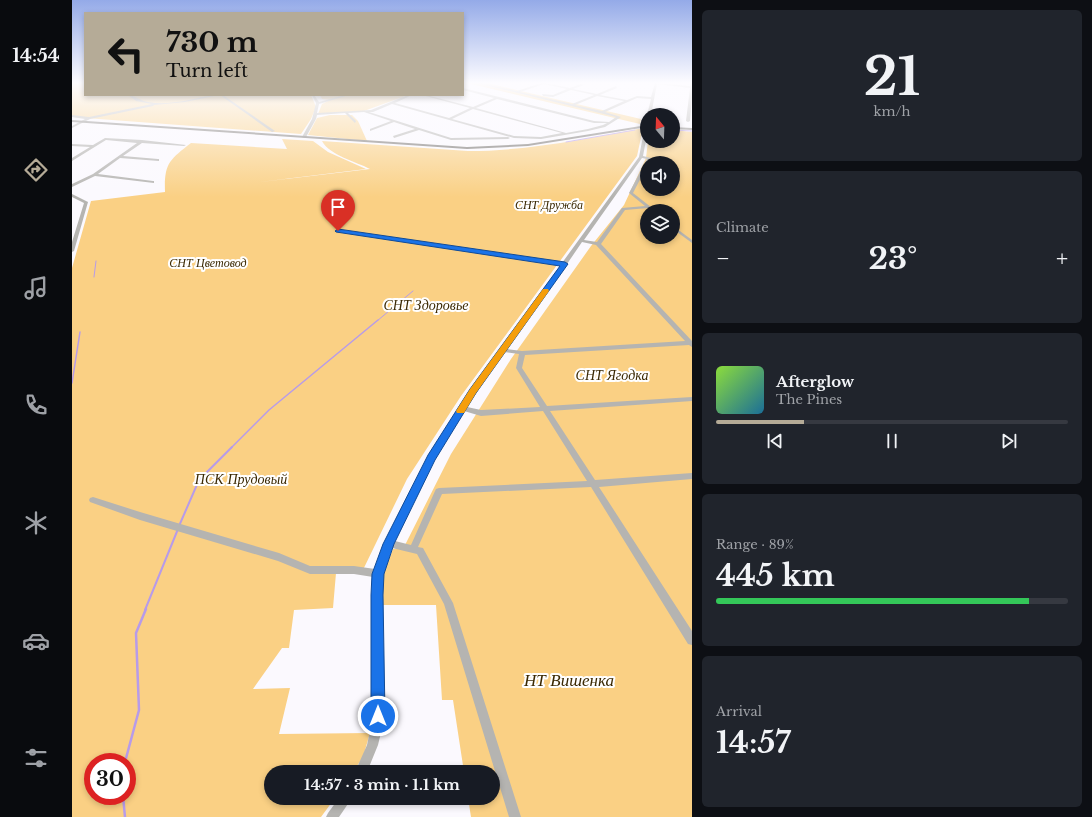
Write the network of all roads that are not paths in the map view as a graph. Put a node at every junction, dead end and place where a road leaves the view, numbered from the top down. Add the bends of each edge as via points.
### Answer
1 (82, 121) edge
2 (84, 121) edge
3 (258, 121) edge
4 (312, 121) edge
5 (394, 121) joint
6 (457, 121) edge
7 (521, 121) edge
8 (590, 121) edge
9 (594, 122) junction
10 (612, 122) joint
11 (602, 126) junction
12 (72, 127) edge
13 (640, 128) edge
14 (680, 128) edge
15 (418, 129) junction
16 (692, 129) edge
17 (371, 130) dead end
18 (273, 131) dead end
19 (565, 133) junction
20 (304, 137) junction
21 (394, 137) dead end
22 (514, 137) junction
23 (142, 141) junction
24 (72, 145) edge
25 (184, 145) dead end
26 (93, 146) junction
27 (120, 157) junction
28 (640, 158) edge
29 (72, 160) edge
30 (158, 160) dead end
31 (95, 175) junction
32 (640, 176) edge
33 (153, 182) dead end
34 (72, 186) edge
35 (72, 195) edge
36 (645, 204) edge
37 (640, 208) edge
38 (338, 231) dead end
39 (680, 233) edge
40 (582, 241) junction
41 (692, 242) edge
42 (598, 244) junction
43 (72, 251) edge
44 (565, 264) junction
45 (691, 344) edge
46 (502, 350) junction
47 (522, 353) junction
48 (692, 399) edge
49 (463, 408) junction
50 (544, 409) junction
51 (692, 476) edge
52 (591, 484) junction
53 (92, 500) dead end
54 (389, 544) junction
55 (413, 549) junction
56 (378, 574) junction
57 (692, 640) edge
58 (365, 765) edge
59 (341, 805) edge
60 (332, 817) edge
61 (515, 817) edge

1 - 12 street
2 - 20 main road
3 - 18 street
4 - 20 street
5 - 15 street
5 - 17 street
6 - 22 street
7 - 19 street
8 - 9 street
9 - 10 street
9 - 11 street
10 - 11 street
11 - 19 street
13 - 20 main road via 528,146 493,148 441,147
14 - 16 main road
15 - 21 street
15 - 22 street via 454,140
19 - 22 street via 541,138
23 - 25 street
23 - 26 street via 104,139
23 - 27 street
24 - 26 street
26 - 29 street
27 - 30 street
27 - 31 street
28 - 40 street
31 - 33 street
31 - 34 street
32 - 36 street via 631,193
35 - 43 street via 86,202
37 - 42 street via 624,209
38 - 44 street
39 - 41 street
40 - 42 street
40 - 44 street
42 - 45 street
44 - 46 street
45 - 47 street
46 - 47 street
46 - 49 street
47 - 50 street via 519,368
48 - 50 street
49 - 50 street via 481,413
49 - 54 street via 431,458
50 - 52 street
51 - 52 street
52 - 55 street via 439,491
52 - 57 street
53 - 56 street via 279,557 310,570 354,570
54 - 55 street
54 - 56 street
55 - 61 street via 420,551 448,603
56 - 58 street via 378,716 371,754
59 - 60 street

